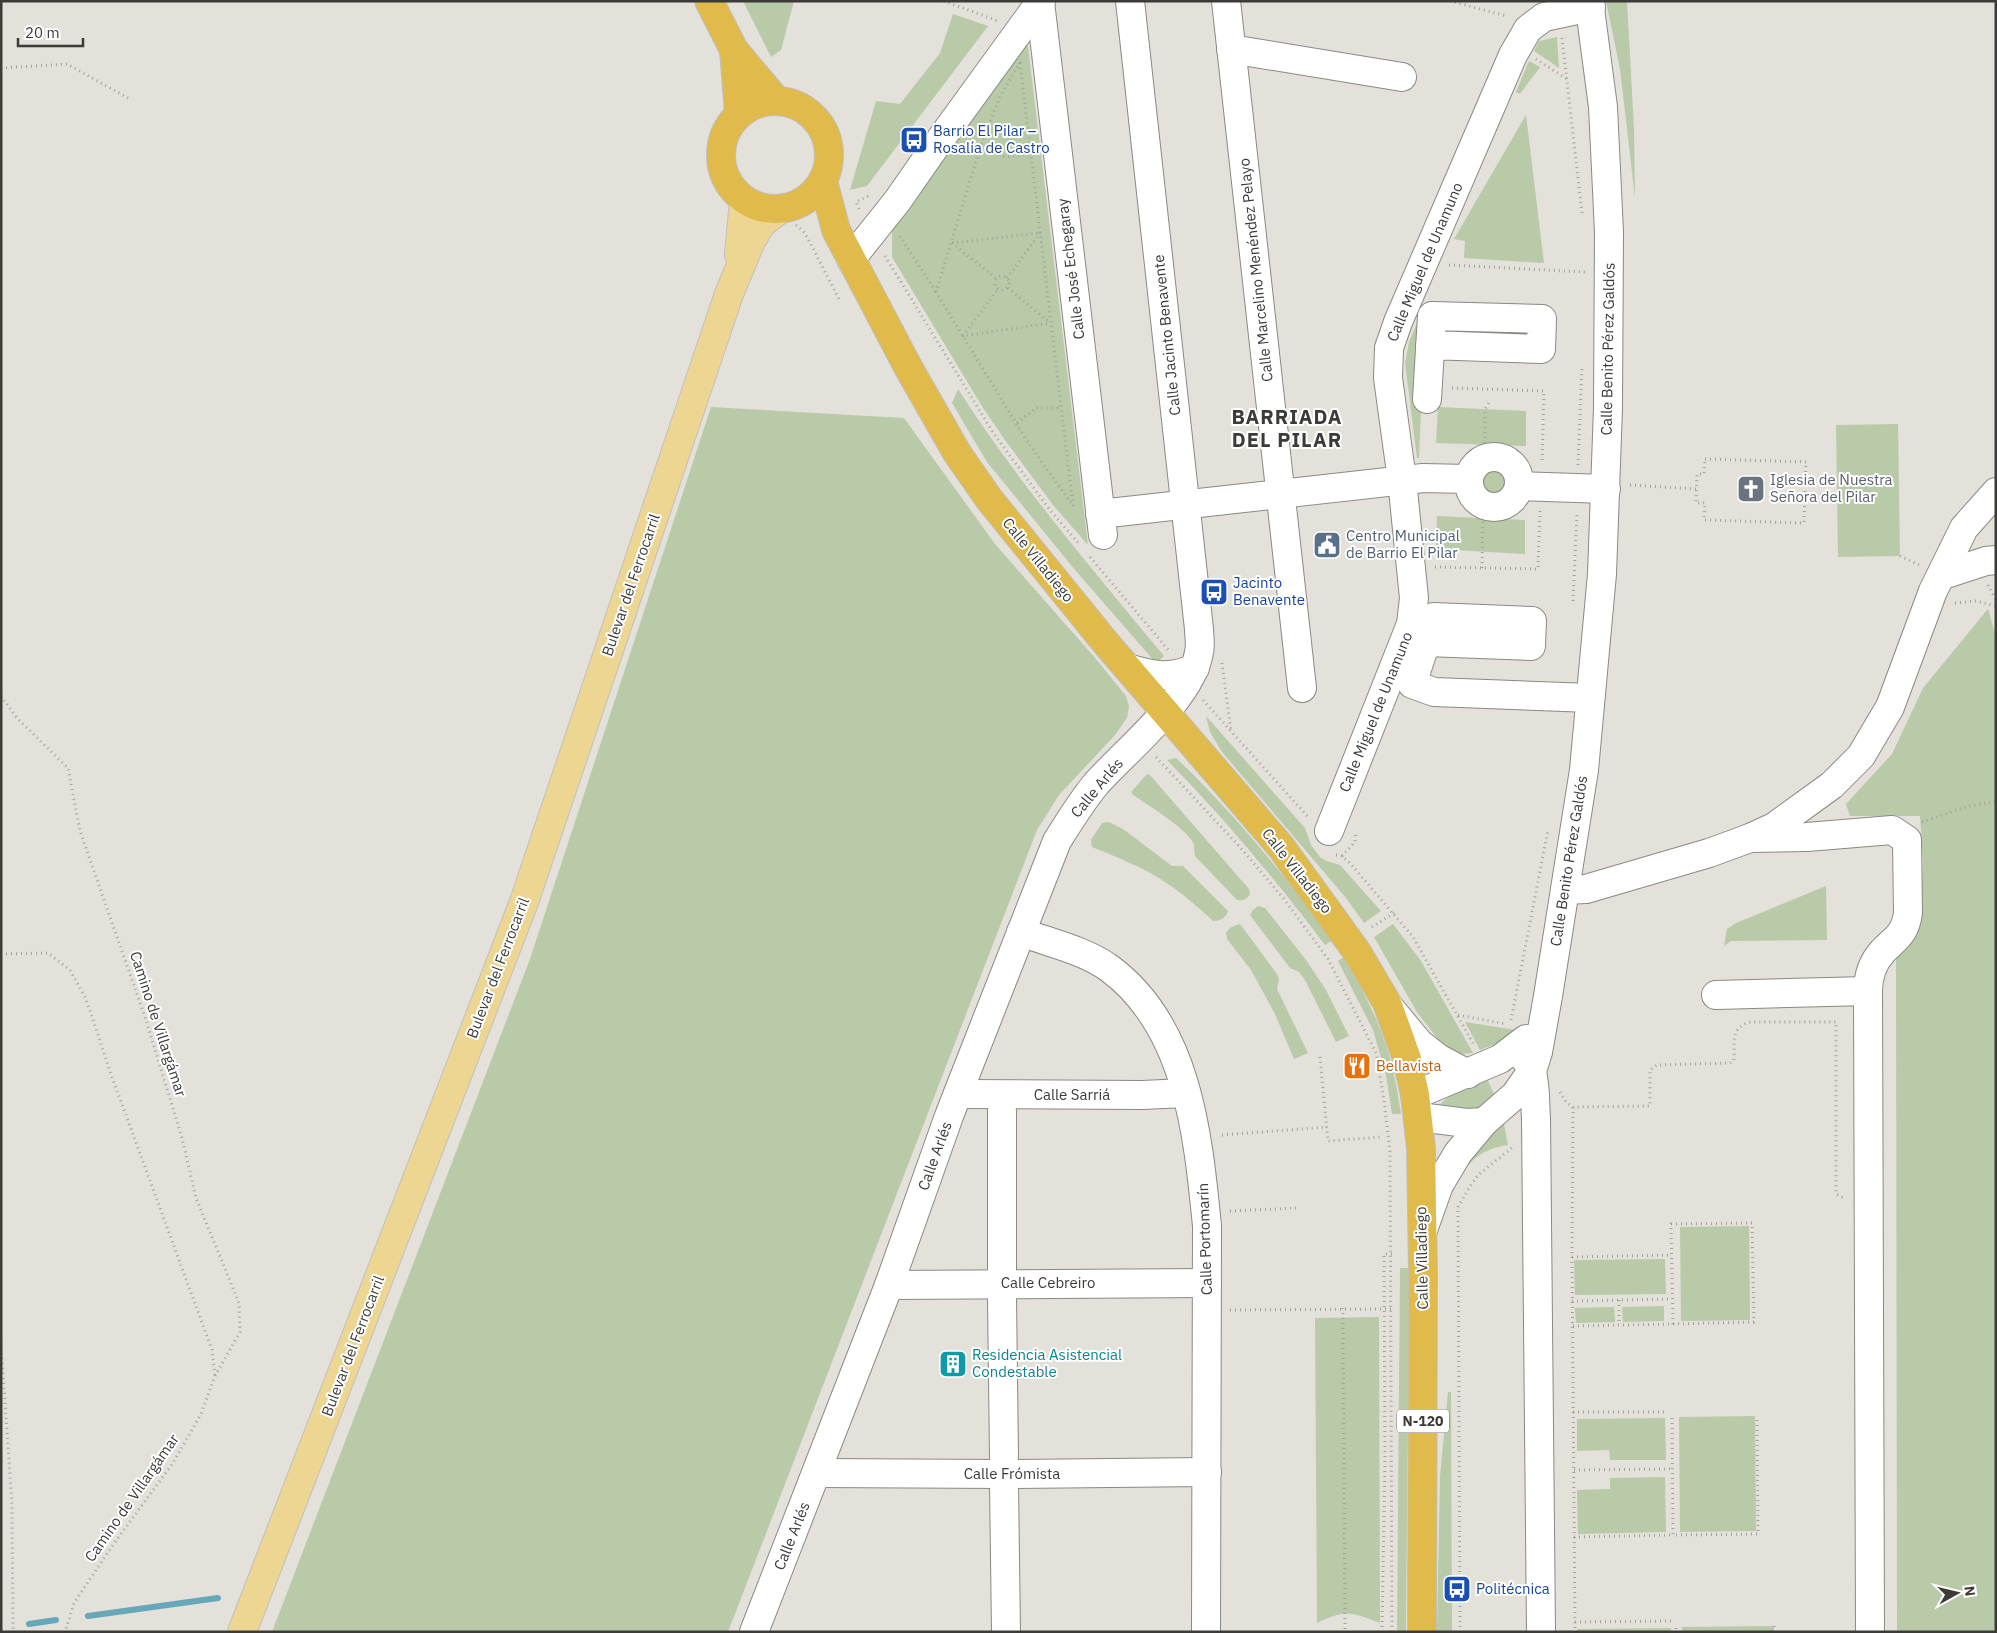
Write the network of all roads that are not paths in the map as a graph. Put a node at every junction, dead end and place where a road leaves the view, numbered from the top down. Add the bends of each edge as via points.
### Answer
1 (709, 1) edge
2 (1130, 1) edge
3 (1226, 1) edge
4 (1041, 2) edge
5 (1590, 4) edge
6 (1232, 49) junction
7 (734, 50) junction
8 (1402, 77) dead end
9 (776, 100) junction
10 (739, 114) junction
11 (823, 181) junction
12 (744, 201) junction
13 (788, 208) junction
14 (836, 230) junction
15 (851, 259) junction
16 (729, 294) junction
17 (1430, 345) dead end
18 (1439, 393) road end
19 (1468, 479) junction
20 (1402, 480) junction
21 (1520, 486) junction
22 (1616, 487) junction
23 (1996, 492) edge
24 (1280, 494) junction
25 (1186, 504) junction
26 (1996, 560) edge
27 (1943, 574) junction
28 (1422, 633) junction
29 (1128, 668) junction
30 (1187, 675) junction
31 (1302, 688) dead end
32 (1590, 698) junction
33 (1166, 711) junction
34 (1323, 837) road end
35 (1750, 838) junction
36 (1565, 890) junction
37 (1022, 932) junction
38 (1868, 991) junction
39 (1716, 995) dead end
40 (1387, 1003) junction
41 (1542, 1024) junction
42 (1512, 1051) junction
43 (1532, 1071) junction
44 (1468, 1074) junction
45 (1186, 1093) junction
46 (958, 1094) junction
47 (1417, 1106) junction
48 (1002, 1111) dead end
49 (1484, 1122) junction
50 (1422, 1231) junction
51 (1002, 1270) dead end
52 (1207, 1283) junction
53 (888, 1285) junction
54 (1002, 1298) dead end
55 (1004, 1457) dead end
56 (1207, 1472) junction
57 (817, 1473) junction
58 (1004, 1484) dead end
59 (242, 1632) edge
60 (754, 1632) edge
61 (1006, 1632) edge
62 (1206, 1632) edge
63 (1422, 1632) edge
64 (1541, 1632) edge
65 (1870, 1632) edge

1 - 7 highway
2 - 25 street, Calle Jacinto Benavente
3 - 6 street, Calle Marcelino Menéndez Pelayo
4 - 15 street via 898,200
4 - 25 street, Calle José Echegaray via 1093,537
5 - 20 street, Calle Miguel de Unamuno via 1544,17 1528,29 1513,55 1398,322 1389,348 1388,378
5 - 22 street, Calle Benito Pérez Galdós via 1603,107
6 - 8 street
6 - 24 street, Calle Marcelino Menéndez Pelayo
7 - 9 highway
7 - 10 highway
9 - 10 highway via 759,102
9 - 11 highway via 794,104 810,113 822,127 828,144 829,163
10 - 12 highway via 722,139 720,156 723,173
11 - 13 highway via 812,196
11 - 14 highway, Calle Villadiego
12 - 13 highway via 760,208
12 - 16 main road, Bulevar del Ferrocarril via 741,245
13 - 14 highway, Calle Villadiego
13 - 16 main road, Bulevar del Ferrocarril via 762,223
14 - 15 highway, Calle Villadiego
15 - 29 highway, Calle Villadiego via 908,367 968,468 989,499
16 - 59 main road, Bulevar del Ferrocarril via 524,902
17 - 18 street
19 - 20 street
19 - 21 street via 1473,496 1493,507 1508,503
19 - 21 street via 1474,466 1495,456 1516,468
20 - 24 street
20 - 28 street, Calle Miguel de Unamuno via 1414,598
21 - 22 street
22 - 32 street, Calle Benito Pérez Galdós via 1602,574
23 - 27 street via 1964,528
24 - 25 street
24 - 31 street, Calle Marcelino Menéndez Pelayo
25 - 30 street, Calle Jacinto Benavente via 1200,651
26 - 27 street via 1986,560
27 - 35 street via 1933,592 1890,707 1861,756 1800,810
28 - 32 street via 1412,684 1434,692
28 - 34 street, Calle Miguel de Unamuno
29 - 30 street via 1156,675
29 - 33 highway, Calle Villadiego
30 - 33 street, Calle Jacinto Benavente
32 - 36 street, Calle Benito Pérez Galdós via 1584,770
33 - 37 street, Calle Arlés via 1078,808 1062,833
33 - 40 highway, Calle Villadiego via 1286,855 1354,947
35 - 36 street via 1586,889
35 - 38 street via 1892,830 1907,840 1907,923 1901,935 1874,963 1868,978
36 - 41 street, Calle Benito Pérez Galdós
37 - 45 street, Calle Portomarín via 1090,958 1109,968 1132,989 1161,1026
37 - 46 street, Calle Arlés
38 - 39 street
38 - 65 street
40 - 44 street via 1419,1043 1438,1058
40 - 47 highway, Calle Villadiego via 1407,1059
41 - 42 street
41 - 43 street, Calle Benito Pérez Galdós
42 - 43 street via 1525,1057
42 - 44 street
43 - 49 street, Calle Benito Pérez Galdós via 1515,1095
43 - 64 street via 1538,1186
44 - 47 street
45 - 46 street, Calle Sarriá
45 - 52 street, Calle Portomarín via 1201,1163 1207,1226
46 - 53 street, Calle Arlés
47 - 49 street via 1468,1124
47 - 50 highway, Calle Villadiego
48 - 51 street
49 - 50 street, Calle Benito Pérez Galdós via 1458,1153 1440,1185
50 - 63 highway, Calle Villadiego / N-120
52 - 53 street, Calle Cebreiro
52 - 56 street, Calle Portomarín
53 - 57 street, Calle Arlés
54 - 55 street
56 - 57 street, Calle Frómista
56 - 62 street, Calle Portomarín
57 - 60 street, Calle Arlés
58 - 61 street

